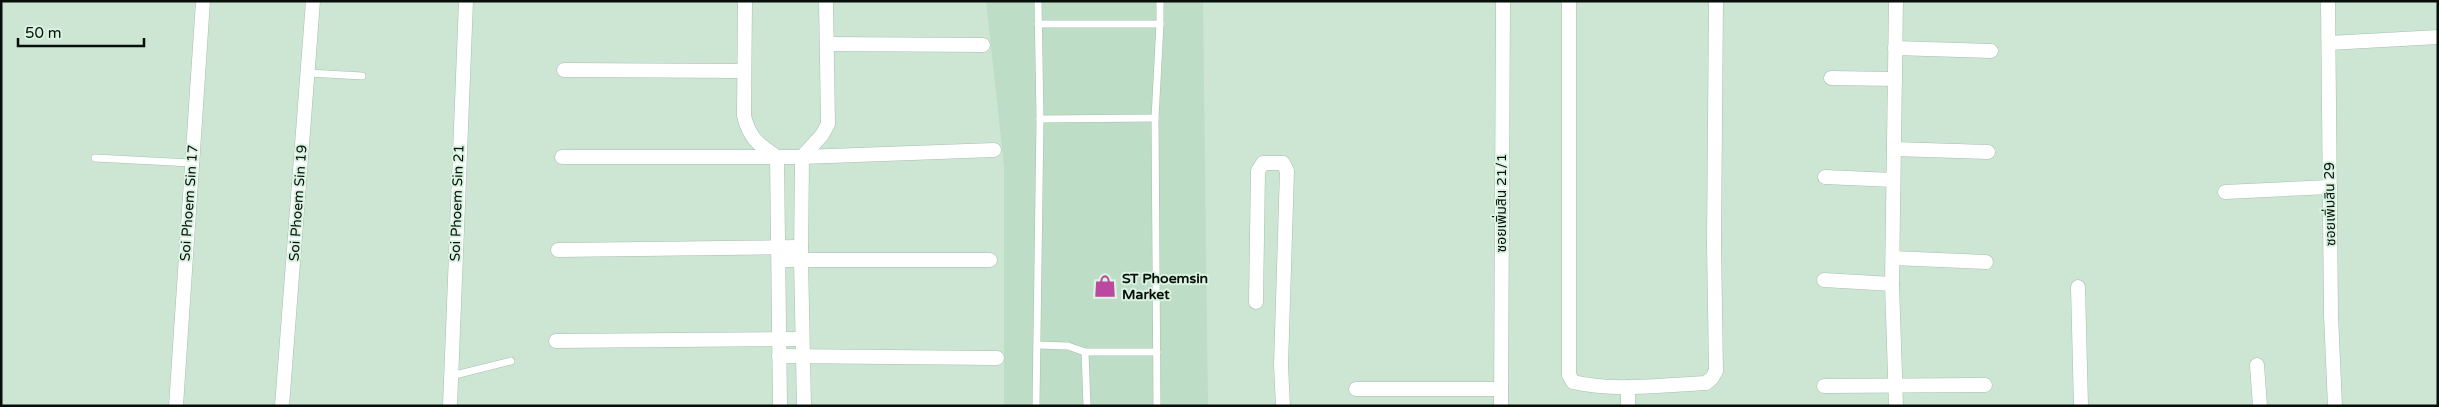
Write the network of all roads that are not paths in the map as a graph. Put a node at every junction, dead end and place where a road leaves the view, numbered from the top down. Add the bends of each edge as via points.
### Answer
1 (202, 1) edge
2 (313, 1) edge
3 (466, 1) edge
4 (745, 1) edge
5 (826, 1) edge
6 (1038, 1) edge
7 (1160, 1) edge
8 (1503, 1) edge
9 (1569, 1) edge
10 (1716, 1) edge
11 (1896, 1) edge
12 (2328, 1) edge
13 (1038, 24) junction
14 (1160, 24) junction
15 (2438, 37) edge
16 (2329, 43) junction
17 (827, 44) junction
18 (984, 45) dead end
19 (1895, 48) junction
20 (1991, 51) dead end
21 (564, 70) dead end
22 (744, 71) junction
23 (308, 73) junction
24 (362, 76) dead end
25 (1831, 78) dead end
26 (1895, 79) junction
27 (1154, 118) junction
28 (1040, 120) junction
29 (1894, 149) junction
30 (994, 150) dead end
31 (1988, 152) dead end
32 (562, 157) dead end
33 (777, 157) junction
34 (802, 157) junction
35 (95, 158) dead end
36 (191, 163) junction
37 (1825, 177) dead end
38 (1894, 180) junction
39 (2330, 187) junction
40 (2225, 192) dead end
41 (558, 250) dead end
42 (801, 253) junction
43 (779, 254) junction
44 (1893, 258) junction
45 (990, 260) dead end
46 (1986, 262) dead end
47 (1824, 280) dead end
48 (1892, 284) junction
49 (2078, 287) dead end
50 (1256, 302) dead end
51 (779, 339) junction
52 (802, 339) junction
53 (556, 341) dead end
54 (1038, 345) junction
55 (1084, 352) junction
56 (1157, 352) junction
57 (779, 356) junction
58 (803, 357) junction
59 (997, 358) dead end
60 (511, 361) dead end
61 (2257, 366) dead end
62 (451, 376) junction
63 (1985, 385) dead end
64 (1824, 386) dead end
65 (1893, 386) junction
66 (1628, 387) junction
67 (1501, 389) junction
68 (1356, 390) dead end
69 (176, 406) edge
70 (282, 406) edge
71 (450, 406) edge
72 (780, 406) edge
73 (804, 406) edge
74 (1036, 406) edge
75 (1087, 406) edge
76 (1157, 406) edge
77 (1283, 406) edge
78 (1501, 406) edge
79 (1628, 406) edge
80 (1896, 406) edge
81 (2080, 406) edge
82 (2260, 406) edge
83 (2336, 406) edge

1 - 36 street, Soi Phoem Sin 17
2 - 23 street, Soi Phoem Sin 19
3 - 62 street, Soi Phoem Sin 21
4 - 22 street
5 - 17 street
6 - 13 lane
7 - 14 lane
8 - 67 street, ซอยเพิ่มสิน 21/1
9 - 66 street via 1568,374 1573,382 1585,385
10 - 66 street via 1716,371 1706,383
11 - 19 street
12 - 16 street, ซอยเพิ่มสิน 29
13 - 14 lane
13 - 28 lane
14 - 27 lane
15 - 16 street
16 - 39 street, ซอยเพิ่มสิน 29
17 - 18 street
17 - 34 street via 828,124
19 - 20 street
19 - 26 street
21 - 22 street
22 - 33 street via 744,116 748,133 756,143
23 - 24 lane
23 - 70 street, Soi Phoem Sin 19
25 - 26 street
26 - 29 street
27 - 28 lane
27 - 56 lane
28 - 54 lane
29 - 31 street
29 - 38 street
30 - 34 street
32 - 33 street
33 - 34 street
33 - 43 street
34 - 42 street
35 - 36 lane
36 - 69 street, Soi Phoem Sin 17
37 - 38 street
38 - 44 street
39 - 40 street
39 - 83 street, ซอยเพิ่มสิน 29 via 2331,315
41 - 43 street
42 - 43 street
42 - 45 street
42 - 52 street
43 - 51 street
44 - 46 street
44 - 48 street
47 - 48 street
48 - 65 street
49 - 81 street
50 - 77 street via 1258,171 1263,163 1283,163 1287,171 1281,364
51 - 52 street
51 - 53 street
51 - 57 street
52 - 58 street
54 - 55 lane via 1068,346
54 - 74 lane
55 - 56 lane
55 - 75 lane
56 - 76 lane
57 - 58 street
57 - 72 street
58 - 59 street
58 - 73 street
60 - 62 lane
61 - 82 street
62 - 71 street, Soi Phoem Sin 21
63 - 65 street
64 - 65 street
65 - 80 street
66 - 79 street
67 - 68 street
67 - 78 street, ซอยเพิ่มสิน 21/1

